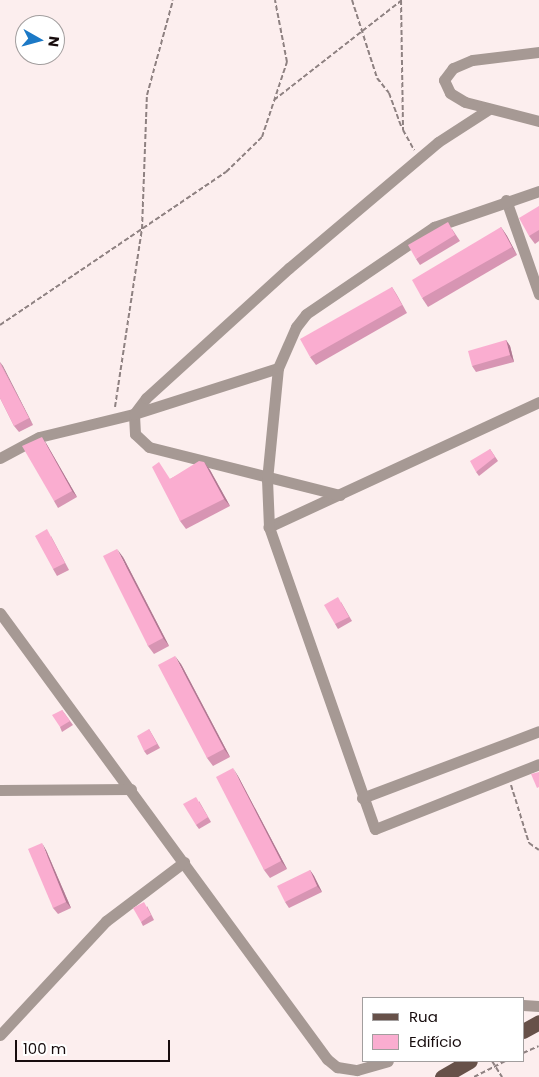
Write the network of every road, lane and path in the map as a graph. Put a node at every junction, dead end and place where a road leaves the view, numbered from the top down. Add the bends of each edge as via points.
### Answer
1 (173, 0) edge
2 (275, 0) edge
3 (352, 0) edge
4 (402, 0) edge
5 (362, 34) junction
6 (539, 52) edge
7 (274, 101) junction
8 (489, 109) junction
9 (539, 121) edge
10 (403, 130) junction
11 (419, 159) junction
12 (539, 191) edge
13 (506, 200) junction
14 (142, 229) junction
15 (539, 294) edge
16 (0, 325) edge
17 (278, 368) junction
18 (539, 402) edge
19 (134, 414) junction
20 (114, 420) junction
21 (0, 458) edge
22 (267, 480) junction
23 (340, 495) junction
24 (269, 527) junction
25 (0, 613) edge
26 (539, 731) edge
27 (539, 764) edge
28 (507, 777) junction
29 (131, 789) junction
30 (0, 790) edge
31 (362, 798) junction
32 (539, 850) edge
33 (184, 862) junction
34 (524, 1005) edge
35 (539, 1006) edge
36 (539, 1022) edge
37 (524, 1030) edge
38 (0, 1035) edge
39 (539, 1046) edge
40 (524, 1052) edge
41 (386, 1062) edge
42 (468, 1062) edge
43 (493, 1062) edge
44 (503, 1062) edge
45 (496, 1066) junction
46 (442, 1077) edge
47 (474, 1077) edge
48 (502, 1077) edge

1 - 14 path via 147,95
2 - 7 path via 287,62
3 - 5 path
4 - 5 path
4 - 10 path
5 - 7 path
5 - 10 path via 377,78 389,93
6 - 8 street via 472,60 447,74 445,87 450,93
7 - 14 path via 262,137 226,172
8 - 9 street
8 - 11 street
10 - 11 path
11 - 19 street via 289,268 146,398
12 - 13 street
13 - 15 street
13 - 17 street via 434,227 306,314 286,344
14 - 16 path
14 - 20 path
17 - 19 street
17 - 22 street
18 - 23 street
19 - 20 street
19 - 22 street via 135,434 149,447
20 - 21 street via 39,437
22 - 23 street
22 - 24 street
23 - 24 street
24 - 31 street
25 - 29 street
26 - 31 street
27 - 28 street
28 - 31 street via 382,829 372,825
28 - 32 path via 529,843
29 - 30 street
29 - 33 street
33 - 38 street via 106,921
33 - 41 street via 327,1059 346,1070 369,1069
34 - 35 street
36 - 37 main road
39 - 40 path
42 - 46 main road
43 - 45 path
44 - 45 path
45 - 47 path
45 - 48 path

